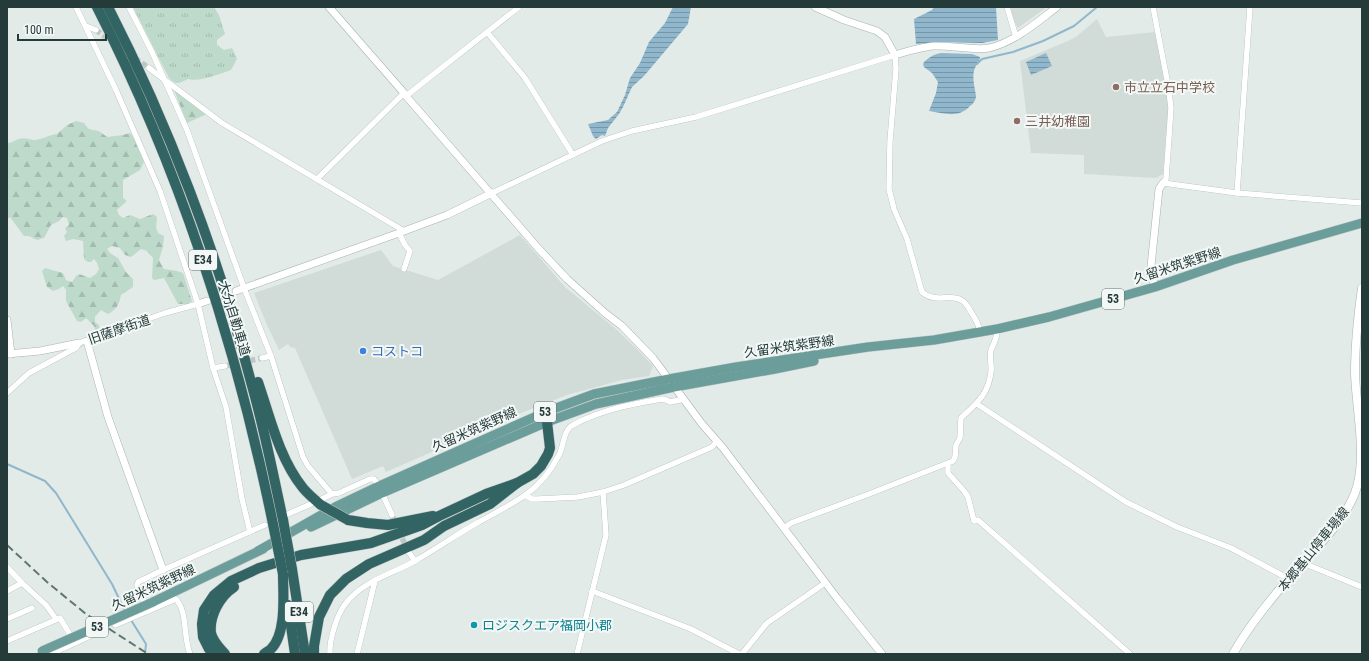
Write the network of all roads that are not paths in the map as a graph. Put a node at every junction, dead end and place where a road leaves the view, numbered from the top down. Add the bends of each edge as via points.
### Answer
1 (76, 7) edge
2 (97, 7) edge
3 (108, 7) edge
4 (129, 7) edge
5 (329, 7) edge
6 (519, 7) edge
7 (815, 7) edge
8 (1007, 7) edge
9 (1057, 7) edge
10 (1153, 7) edge
11 (1250, 7) edge
12 (86, 26) junction
13 (96, 30) tunnel mouth
14 (487, 32) junction
15 (1016, 36) junction
16 (895, 55) junction
17 (149, 68) tunnel mouth
18 (163, 77) junction
19 (405, 95) junction
20 (573, 155) junction
21 (317, 180) junction
22 (1163, 184) junction
23 (492, 193) junction
24 (1238, 193) junction
25 (1362, 203) edge
26 (1362, 223) edge
27 (402, 232) junction
28 (404, 269) dead end
29 (1155, 287) junction
30 (244, 288) junction
31 (1362, 288) edge
32 (236, 291) dead end
33 (227, 299) junction
34 (207, 301) dead end
35 (198, 304) junction
36 (7, 320) edge
37 (997, 329) junction
38 (980, 332) junction
39 (87, 341) junction
40 (79, 344) junction
41 (858, 349) junction
42 (9, 354) edge
43 (271, 356) junction
44 (262, 358) tunnel mouth
45 (225, 366) tunnel mouth
46 (213, 368) junction
47 (669, 379) junction
48 (674, 387) junction
49 (7, 393) edge
50 (684, 399) junction
51 (977, 404) junction
52 (1360, 410) edge
53 (548, 411) junction
54 (547, 422) junction
55 (717, 441) junction
56 (948, 464) junction
57 (517, 483) junction
58 (380, 490) junction
59 (603, 492) junction
60 (332, 494) junction
61 (525, 495) junction
62 (318, 503) junction
63 (392, 515) tunnel mouth
64 (439, 516) junction
65 (286, 517) junction
66 (269, 525) junction
67 (444, 526) junction
68 (784, 528) junction
69 (250, 532) junction
70 (408, 551) tunnel mouth
71 (415, 561) junction
72 (1303, 563) junction
73 (7, 567) edge
74 (163, 570) junction
75 (287, 572) junction
76 (1289, 579) junction
77 (375, 581) junction
78 (22, 583) junction
79 (826, 583) junction
80 (1362, 587) edge
81 (7, 591) edge
82 (592, 591) junction
83 (32, 608) dead end
84 (148, 611) junction
85 (7, 619) edge
86 (56, 619) junction
87 (115, 625) dead end
88 (99, 632) dead end
89 (7, 641) edge
90 (75, 643) junction
91 (43, 653) edge
92 (190, 654) edge
93 (213, 654) edge
94 (225, 654) edge
95 (264, 654) edge
96 (295, 654) edge
97 (305, 654) edge
98 (314, 654) edge
99 (330, 654) edge
100 (357, 654) edge
101 (577, 654) edge
102 (740, 654) edge
103 (882, 654) edge
104 (1130, 654) edge
105 (1232, 654) edge

1 - 12 street
2 - 66 highway, 大分自動車道 / E34 via 144,106 171,171 208,274 226,329 258,450
3 - 33 highway, 大分自動車道 / E34 via 178,161
4 - 18 street
5 - 19 street
6 - 14 street
7 - 16 street via 877,31 885,37
8 - 15 street
9 - 15 street
10 - 22 street via 1171,108 1166,179
11 - 24 street
12 - 13 street
12 - 35 street via 160,191
14 - 19 street
14 - 20 street via 524,78
15 - 16 street via 988,48 934,46
16 - 20 street via 696,117 632,131 602,141
16 - 38 street via 888,181 890,198 907,239 922,292 934,298 962,300 974,316
17 - 18 street
18 - 21 street via 222,123
18 - 30 street via 187,130
19 - 21 street
19 - 23 street
20 - 23 street
21 - 27 street
22 - 24 street
22 - 29 street via 1159,189 1151,266
23 - 27 street via 447,215
23 - 47 street via 567,279 635,338
24 - 25 street
26 - 29 main road, 久留米筑紫野線 / 53 via 1233,260
27 - 28 street via 405,245 410,251
27 - 30 street
29 - 37 main road, 久留米筑紫野線 / 53
30 - 32 street
30 - 43 street
31 - 52 main road, 本郷基山停車場線 via 1355,373
33 - 62 highway via 286,460 303,488
33 - 65 highway, 大分自動車道 / E34 via 252,382
34 - 35 street
35 - 39 street, 旧薩摩街道
35 - 46 street
36 - 42 street
37 - 38 main road, 久留米筑紫野線 / 53
37 - 51 street via 996,340 991,350 989,381
38 - 41 main road, 久留米筑紫野線 / 53
39 - 40 street, 旧薩摩街道
39 - 74 street via 108,417
40 - 42 street
40 - 49 street, 旧薩摩街道 via 70,352 29,373
41 - 47 main road, 久留米筑紫野線 / 53
41 - 48 main road, 久留米筑紫野線 / 53 via 775,370
43 - 44 street
43 - 60 street via 303,457
45 - 46 street
46 - 69 street via 226,407
47 - 48 street
47 - 53 main road, 久留米筑紫野線 / 53 via 594,394
48 - 50 street
48 - 54 main road, 久留米筑紫野線 / 53 via 596,404
50 - 55 street
50 - 61 street via 670,402 662,399 621,407 596,414 571,426 560,454 545,477
51 - 56 street via 961,418 955,458
51 - 76 street via 1126,502 1177,527 1231,548
52 - 72 main road, 本郷基山停車場線 via 1361,459 1355,493 1343,516
53 - 54 highway
53 - 58 main road, 久留米筑紫野線 / 53
54 - 57 highway via 550,448 548,454 533,474
54 - 58 main road, 久留米筑紫野線 / 53
55 - 59 street via 712,447
55 - 68 street
56 - 68 street via 791,523
56 - 104 street via 948,473 968,497 974,521 978,520
57 - 64 highway
57 - 67 highway via 490,504
58 - 60 street via 374,479 370,479
58 - 63 street
58 - 91 main road, 久留米筑紫野線 / 53, bridge via 331,510 258,551
59 - 61 street via 538,500
59 - 82 street via 606,535
60 - 62 street
61 - 71 street
62 - 64 highway, bridge via 348,520 388,525
62 - 65 street
64 - 93 highway via 372,543 301,555 259,568 231,581 214,595 204,610 203,637
65 - 75 highway, 大分自動車道 / E34, bridge
66 - 69 street
66 - 75 highway, 大分自動車道 / E34, bridge
67 - 94 highway via 367,549 303,560 255,576 230,590 219,602 212,618 211,634
67 - 98 highway via 424,540 369,564 346,580 330,596 319,617
68 - 79 street
69 - 74 street
70 - 71 street
71 - 77 street
72 - 76 main road, 本郷基山停車場線
72 - 80 street
73 - 78 street
74 - 84 street via 138,582
75 - 95 highway via 280,632 272,648
75 - 96 highway, 大分自動車道 / E34
75 - 97 highway, 大分自動車道 / E34
76 - 105 main road, 本郷基山停車場線
77 - 99 street via 345,603 332,635
77 - 100 street
78 - 81 street
78 - 86 street via 46,605
79 - 102 street via 767,623
79 - 103 street
82 - 101 street
82 - 102 street via 690,628
83 - 85 street
84 - 87 street
84 - 92 street via 176,599 179,602
86 - 89 street
86 - 90 street via 60,618
88 - 90 street
90 - 91 street

